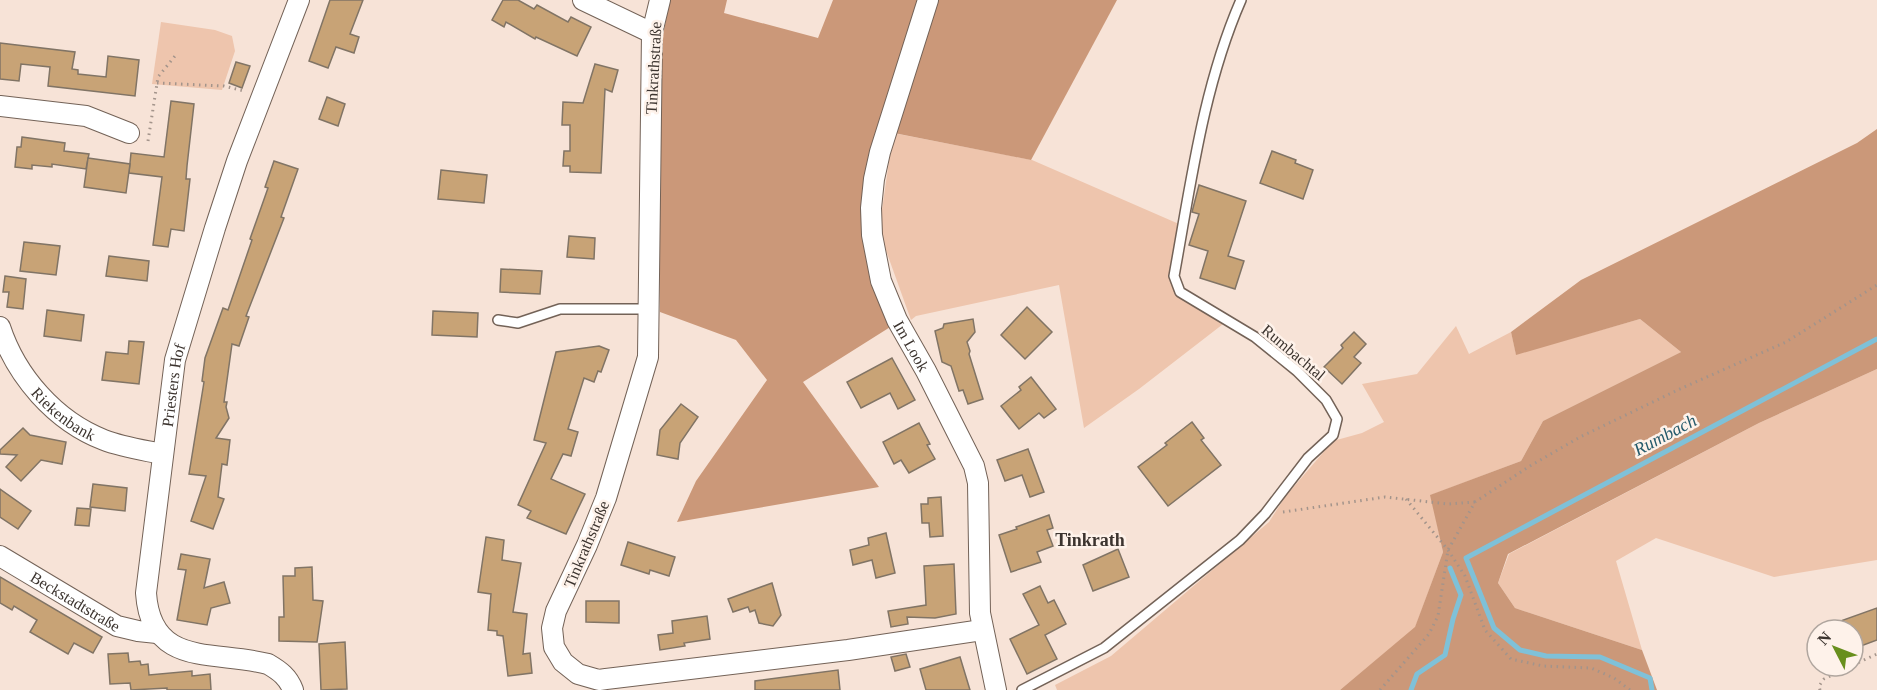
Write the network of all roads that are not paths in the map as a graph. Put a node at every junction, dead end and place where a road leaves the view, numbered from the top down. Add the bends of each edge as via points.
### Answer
1 (299, 0) edge
2 (583, 0) edge
3 (660, 0) edge
4 (928, 0) edge
5 (1241, 0) edge
6 (652, 33) junction
7 (0, 106) edge
8 (129, 133) dead end
9 (648, 309) junction
10 (498, 320) dead end
11 (0, 327) edge
12 (162, 454) junction
13 (0, 556) edge
14 (982, 630) junction
15 (157, 633) junction
16 (293, 690) edge
17 (996, 690) edge
18 (1022, 690) edge

1 - 12 street, Priesters Hof via 208,250 175,360
2 - 6 street
3 - 6 street, Tinkrathstraße
4 - 14 street, Im Look via 878,161 870,208 872,235 881,281 897,320 974,466 978,483
5 - 18 lane, Rumbachtal via 1227,31 1202,123 1174,276 1180,292 1255,337 1297,371 1326,400 1337,419 1333,435 1308,458 1240,540 1104,648
6 - 9 street, Tinkrathstraße
7 - 8 street via 86,116
9 - 10 lane via 560,309 518,323
9 - 14 street, Tinkrathstraße via 648,357 606,498 554,618 554,647 563,662 578,674 606,679
11 - 12 street, Riekenbank via 19,369 59,414 106,441
12 - 15 street, Priesters Hof via 146,593 147,611
13 - 15 street, Beckstadtstraße via 117,626
14 - 17 street, Im Look
15 - 16 street via 184,651 268,664 288,679

